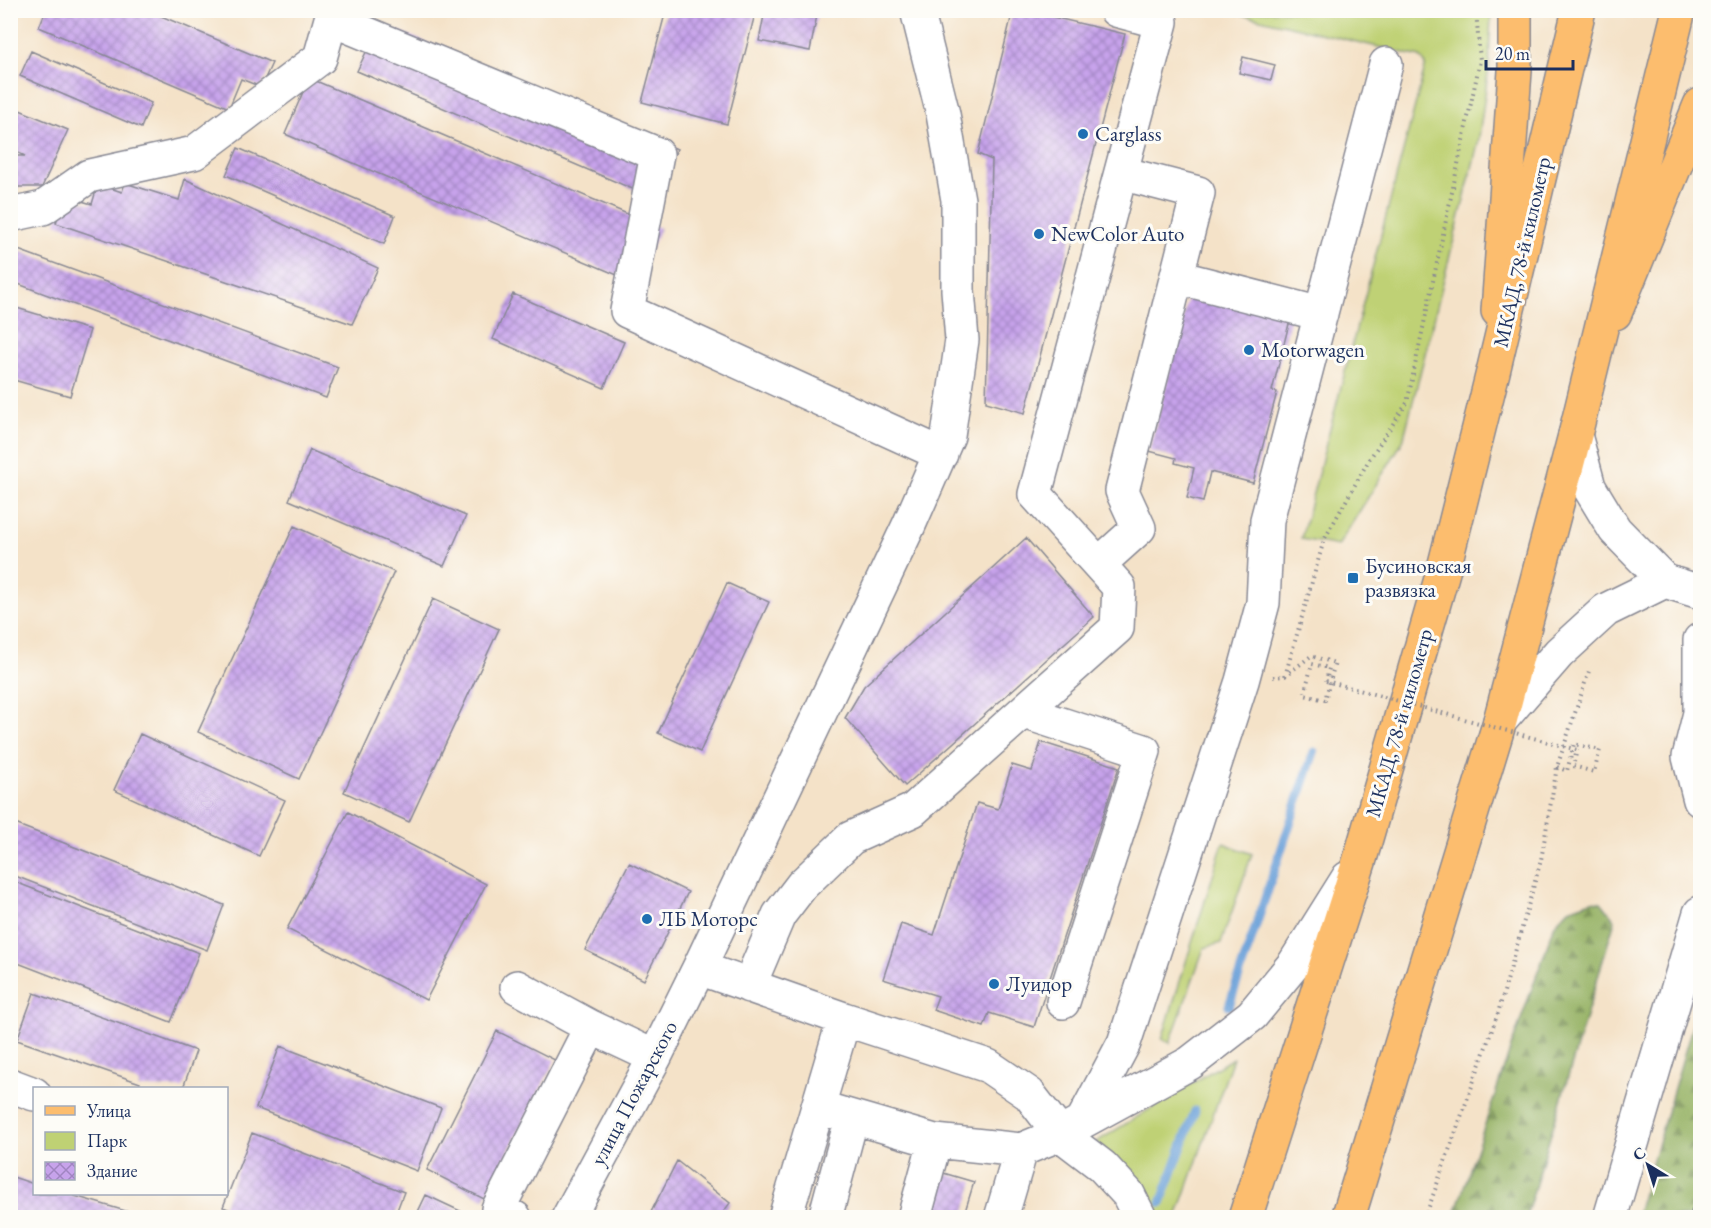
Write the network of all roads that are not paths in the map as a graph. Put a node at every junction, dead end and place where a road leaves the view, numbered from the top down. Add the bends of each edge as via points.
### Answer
1 (917, 10) edge
2 (1116, 10) edge
3 (1515, 10) edge
4 (1579, 10) edge
5 (1679, 10) edge
6 (1386, 64) dead end
7 (1701, 105) edge
8 (1121, 173) junction
9 (10, 215) edge
10 (1177, 277) junction
11 (1321, 314) junction
12 (1493, 372) junction
13 (1590, 373) junction
14 (1575, 435) junction
15 (941, 454) junction
16 (1099, 564) junction
17 (1665, 581) junction
18 (1701, 592) edge
19 (1701, 640) edge
20 (1024, 712) junction
21 (1500, 721) junction
22 (1701, 800) edge
23 (1360, 859) junction
24 (1701, 913) edge
25 (699, 968) junction
26 (749, 986) junction
27 (517, 987) dead end
28 (1063, 1002) dead end
29 (844, 1019) junction
30 (591, 1027) junction
31 (655, 1056) junction
32 (10, 1085) edge
33 (33, 1094) edge
34 (818, 1107) junction
35 (852, 1117) junction
36 (1071, 1128) junction
37 (935, 1141) junction
38 (1021, 1150) junction
39 (515, 1218) edge
40 (568, 1218) edge
41 (785, 1218) edge
42 (825, 1218) edge
43 (914, 1218) edge
44 (1001, 1218) edge
45 (1140, 1218) edge
46 (1245, 1218) edge
47 (1348, 1218) edge
48 (1610, 1218) edge

1 - 15 street, улица Пожарского via 943,114 958,200 962,340 948,436
2 - 8 street via 1161,22
3 - 12 main road via 1515,71
4 - 12 main road, МКАД, 78-й километр
5 - 13 main road
6 - 11 street
7 - 13 main road
8 - 10 street via 1198,193
8 - 16 street via 1035,494
9 - 15 street via 43,208 89,176 194,153 320,58 331,19 657,154 627,311
10 - 11 street
10 - 16 street via 1122,491 1139,528
11 - 36 street via 1267,520 1263,603 1242,681 1124,1043
12 - 23 main road, МКАД, 78-й километр via 1443,572
13 - 14 main road
14 - 17 street via 1589,487 1615,530
14 - 21 main road
15 - 25 street, улица Пожарского
16 - 20 street via 1119,587 1117,628
17 - 18 street
17 - 21 street via 1606,610 1559,653
19 - 22 street via 1700,713 1689,757
20 - 26 street via 914,810 851,838 802,885 779,915
20 - 28 street via 1144,751
21 - 47 main road
23 - 36 street via 1294,964 1252,1015 1190,1064
23 - 46 main road, МКАД, 78-й километр
24 - 48 street
25 - 26 street
25 - 31 street, улица Пожарского
26 - 29 street
27 - 30 street
29 - 34 street
29 - 36 street via 988,1066
30 - 31 street
30 - 39 street via 498,1209
31 - 40 street, улица Пожарского
32 - 33 street
34 - 35 street
34 - 41 street
35 - 37 street
35 - 42 street
36 - 38 street
36 - 45 street via 1128,1194
37 - 38 street
37 - 43 street
38 - 44 street

